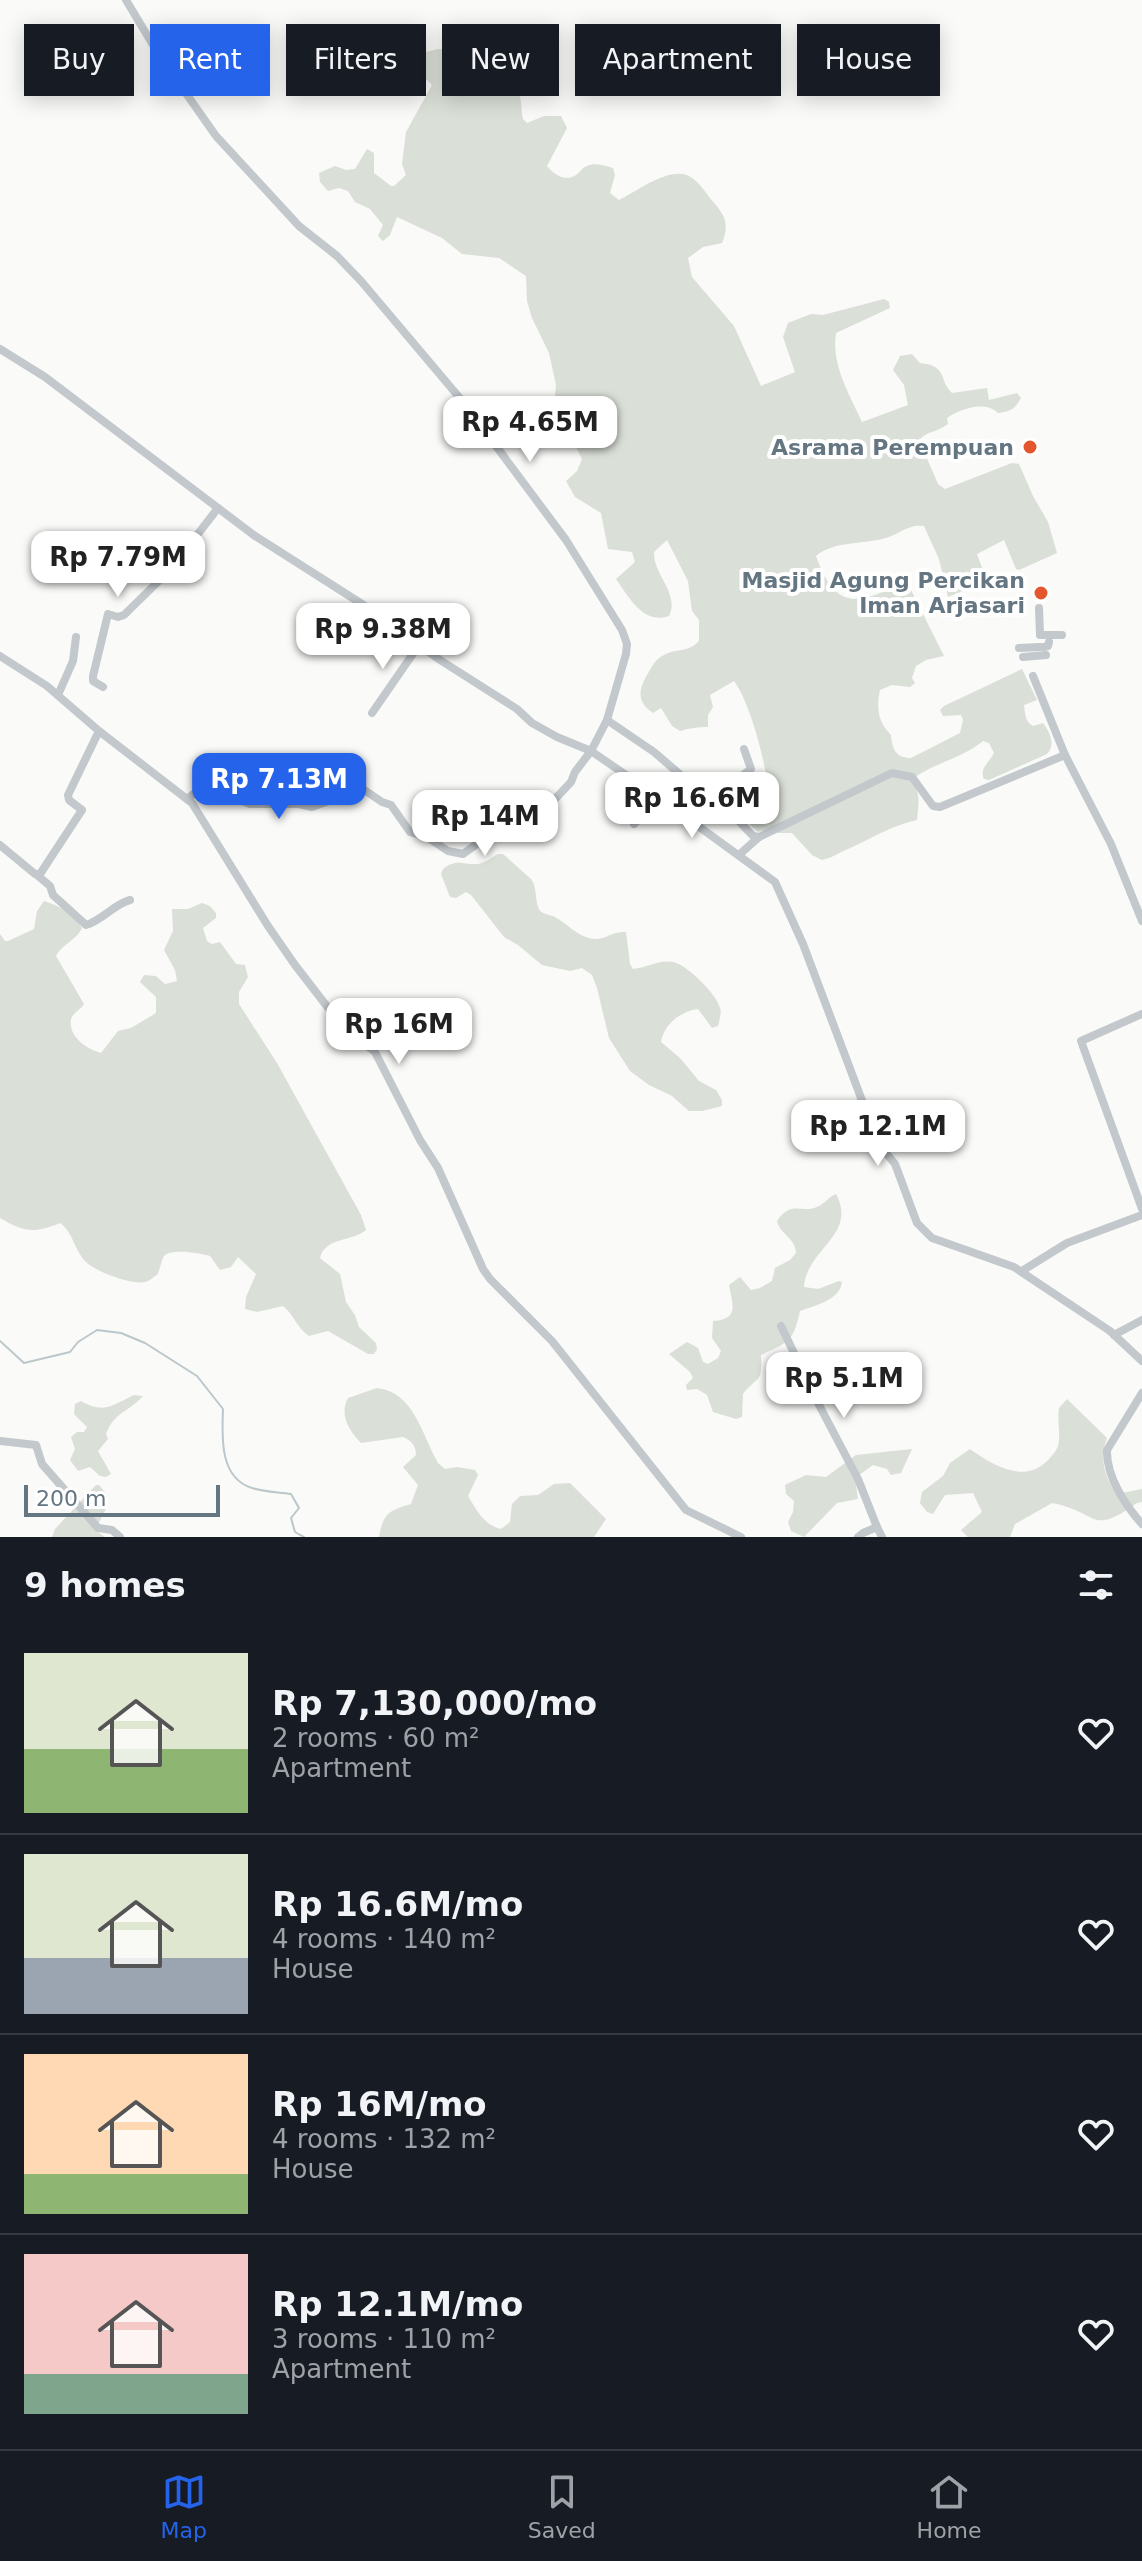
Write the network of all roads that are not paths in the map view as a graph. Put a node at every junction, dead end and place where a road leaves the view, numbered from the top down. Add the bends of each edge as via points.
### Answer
1 (126, 0) edge
2 (0, 349) edge
3 (218, 508) junction
4 (1039, 608) dead end
5 (1062, 635) dead end
6 (76, 637) dead end
7 (419, 645) junction
8 (0, 656) edge
9 (1033, 676) dead end
10 (103, 687) dead end
11 (58, 695) junction
12 (372, 713) dead end
13 (607, 720) junction
14 (99, 731) junction
15 (744, 749) dead end
16 (591, 751) junction
17 (1065, 755) junction
18 (715, 796) junction
19 (187, 799) junction
20 (661, 799) junction
21 (634, 824) dead end
22 (759, 837) junction
23 (0, 845) edge
24 (740, 854) junction
25 (37, 875) junction
26 (130, 900) dead end
27 (1142, 921) edge
28 (1142, 1014) edge
29 (1142, 1209) edge
30 (1142, 1215) edge
31 (1022, 1271) junction
32 (1142, 1320) edge
33 (781, 1326) dead end
34 (1114, 1335) junction
35 (1142, 1361) edge
36 (1142, 1393) edge
37 (0, 1441) edge
38 (1142, 1524) edge
39 (877, 1527) junction
40 (120, 1537) edge
41 (741, 1537) edge
42 (858, 1537) edge
43 (882, 1537) edge

1 - 13 street via 216,136 299,226 361,281 464,403 566,540 625,637 626,654
2 - 3 street
3 - 7 street
3 - 10 street via 153,589 124,615 108,614 93,676
4 - 5 street via 1035,650
6 - 11 street via 73,661
7 - 12 street
7 - 16 street via 532,723
8 - 11 street
9 - 17 street
11 - 14 street
13 - 16 street
13 - 18 street
14 - 19 street
14 - 25 street via 68,795 82,810
15 - 18 street via 751,769
16 - 19 street via 562,794 459,855 410,832 391,805 357,786 315,807 250,804 209,788
16 - 20 street
17 - 22 street via 940,807 933,806 912,777 892,773
17 - 27 street via 1111,844
18 - 22 street
19 - 41 street via 295,965 353,1040 375,1052 490,1279 552,1341 686,1510
20 - 21 street
20 - 24 street
22 - 24 street
23 - 25 street
24 - 31 street via 775,882 869,1119 895,1164 917,1223 932,1238
25 - 26 street via 86,925
28 - 29 street via 1081,1041
30 - 31 street via 1067,1243
31 - 34 street
32 - 34 street
33 - 39 street
34 - 35 street
36 - 38 street via 1107,1454 1122,1495
37 - 40 street via 36,1445 42,1464 98,1528
39 - 42 street
39 - 43 street

